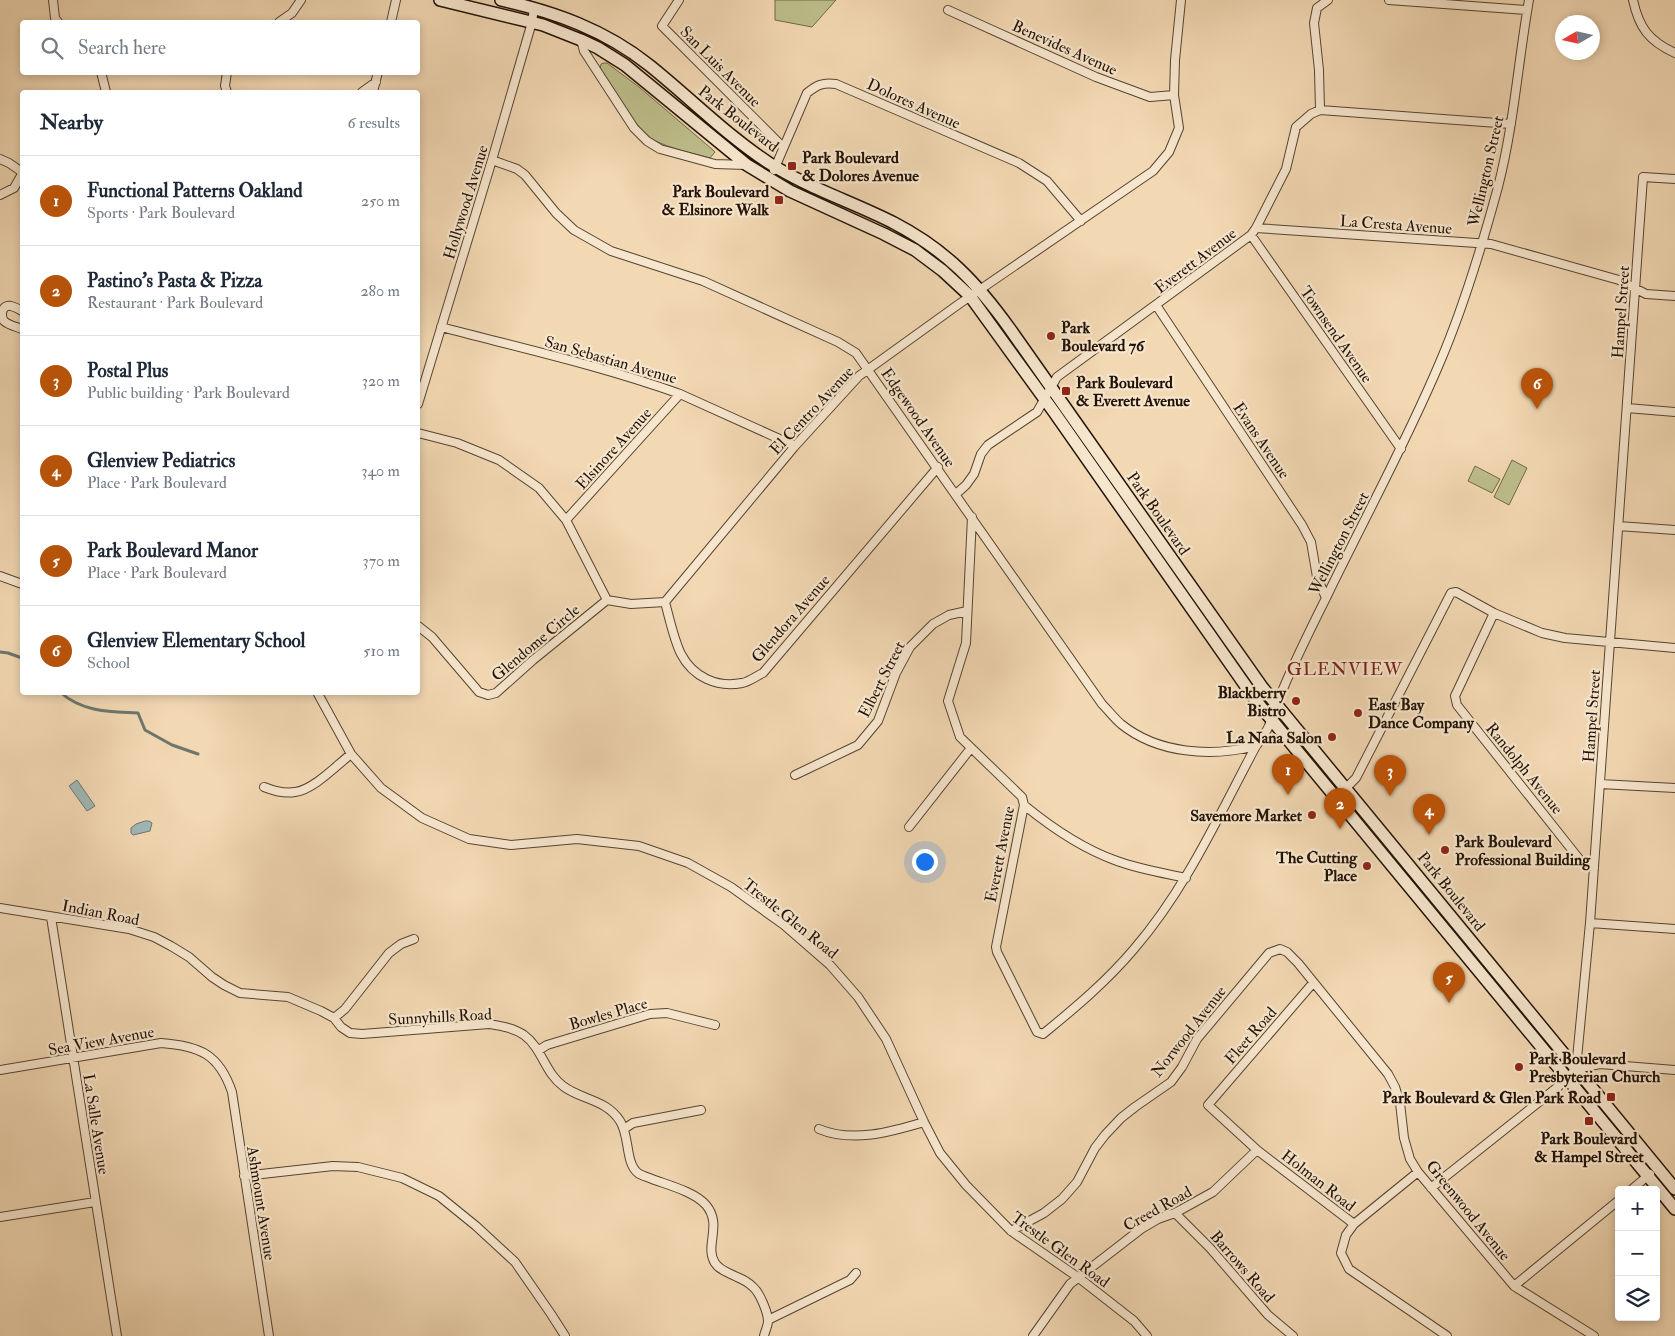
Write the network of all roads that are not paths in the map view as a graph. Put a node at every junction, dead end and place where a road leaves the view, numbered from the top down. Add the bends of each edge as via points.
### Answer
1 (53, 0) edge
2 (301, 0) edge
3 (396, 0) edge
4 (440, 0) edge
5 (502, 0) edge
6 (679, 0) edge
7 (1181, 0) edge
8 (1328, 0) edge
9 (1389, 0) edge
10 (1529, 0) edge
11 (1633, 0) edge
12 (534, 8) junction
13 (948, 10) dead end
14 (1527, 10) junction
15 (56, 20) edge
16 (281, 20) edge
17 (391, 20) edge
18 (532, 22) junction
19 (582, 40) junction
20 (1675, 53) edge
21 (102, 75) edge
22 (226, 75) edge
23 (377, 75) edge
24 (376, 82) junction
25 (106, 90) edge
26 (226, 90) edge
27 (365, 90) edge
28 (374, 90) edge
29 (1174, 95) junction
30 (1320, 110) junction
31 (1511, 124) junction
32 (783, 147) junction
33 (0, 159) edge
34 (492, 160) junction
35 (747, 165) junction
36 (775, 167) junction
37 (20, 172) edge
38 (20, 177) edge
39 (1675, 179) edge
40 (770, 180) junction
41 (0, 195) edge
42 (1081, 221) junction
43 (1256, 228) junction
44 (1250, 235) junction
45 (1482, 244) junction
46 (1635, 288) junction
47 (980, 289) junction
48 (970, 296) junction
49 (1675, 296) edge
50 (1156, 305) junction
51 (20, 310) edge
52 (441, 327) junction
53 (20, 328) edge
54 (869, 370) junction
55 (1051, 388) junction
56 (680, 394) junction
57 (420, 397) edge
58 (1045, 400) junction
59 (1627, 408) junction
60 (1675, 412) edge
61 (420, 434) edge
62 (795, 446) junction
63 (1401, 449) junction
64 (938, 467) junction
65 (956, 494) junction
66 (972, 517) junction
67 (566, 520) junction
68 (1618, 526) junction
69 (1675, 530) edge
70 (0, 576) edge
71 (20, 583) edge
72 (1326, 598) junction
73 (607, 600) junction
74 (664, 602) junction
75 (967, 611) junction
76 (1494, 613) junction
77 (420, 628) edge
78 (1610, 643) junction
79 (1675, 648) edge
80 (320, 695) edge
81 (1277, 705) junction
82 (1272, 720) junction
83 (1256, 746) junction
84 (971, 748) junction
85 (351, 754) junction
86 (795, 775) dead end
87 (1600, 784) junction
88 (264, 787) dead end
89 (1675, 788) edge
90 (1346, 789) junction
91 (1336, 797) junction
92 (1024, 805) junction
93 (910, 827) dead end
94 (1594, 868) junction
95 (1186, 878) junction
96 (0, 908) edge
97 (50, 916) junction
98 (1590, 923) junction
99 (1675, 929) edge
100 (414, 939) dead end
101 (1280, 949) joint
102 (1313, 983) junction
103 (240, 993) joint
104 (334, 1018) junction
105 (715, 1025) dead end
106 (1042, 1034) joint
107 (539, 1050) junction
108 (73, 1059) junction
109 (1576, 1069) junction
110 (0, 1070) edge
111 (1675, 1070) edge
112 (226, 1075) joint
113 (1567, 1078) junction
114 (1208, 1105) joint
115 (701, 1110) dead end
116 (924, 1122) junction
117 (624, 1129) junction
118 (819, 1129) dead end
119 (1257, 1150) junction
120 (1658, 1168) junction
121 (1418, 1172) junction
122 (244, 1176) junction
123 (1648, 1176) junction
124 (1636, 1186) edge
125 (1431, 1188) junction
126 (1675, 1189) edge
127 (95, 1202) junction
128 (1615, 1203) edge
129 (1675, 1209) edge
130 (1175, 1213) junction
131 (0, 1217) edge
132 (1354, 1224) junction
133 (1011, 1231) junction
134 (856, 1273) dead end
135 (1079, 1278) junction
136 (1514, 1286) junction
137 (768, 1320) junction
138 (117, 1336) edge
139 (269, 1336) edge
140 (564, 1336) edge
141 (764, 1336) edge
142 (1033, 1336) edge
143 (1147, 1336) edge
144 (1293, 1336) edge
145 (1447, 1336) edge
146 (1594, 1336) edge

1 - 15 street
2 - 16 street via 292,13
3 - 17 street
4 - 18 main road, Park Boulevard
5 - 12 main road, Park Boulevard
6 - 32 street, San Luis Avenue via 662,26
7 - 29 street, El Centro Avenue
8 - 30 street via 1317,8 1314,23
9 - 14 street
10 - 14 street, Wellington Street
11 - 20 street via 1646,34
12 - 18 street, Hollywood Avenue
12 - 36 main road, Park Boulevard via 590,28 627,49 734,138
13 - 29 street, Benevides Avenue via 1150,97
14 - 31 street, Wellington Street
18 - 19 main road, Park Boulevard
18 - 34 street, Hollywood Avenue
19 - 35 main road, Park Boulevard via 625,65
19 - 35 street, Park Boulevard via 584,51 634,128 647,141 660,150 715,164
21 - 25 street
22 - 26 street
23 - 24 street
24 - 27 street
24 - 28 street
29 - 42 street, El Centro Avenue via 1179,128 1170,152 1153,171
30 - 31 street
30 - 43 street, Everett Avenue via 1296,127 1286,169
31 - 45 street, Wellington Street
32 - 36 street, Dolores Avenue
32 - 42 street, Dolores Avenue via 807,93 817,85 836,84 1019,163 1047,181
33 - 37 street
34 - 52 street, Hollywood Avenue
34 - 54 street, Edgewood Avenue via 524,175 556,213 591,241 626,257 702,281 830,338 856,352
35 - 40 main road, Park Boulevard
36 - 40 street, Dolores Avenue
36 - 47 main road, Park Boulevard via 922,239
38 - 41 street via 14,188
39 - 46 street, Hampel Street via 1643,177
40 - 48 main road, Park Boulevard via 915,250
42 - 47 street, El Centro Avenue
43 - 44 street, Everett Avenue
43 - 45 street, La Cresta Avenue
44 - 50 street, Everett Avenue
44 - 63 street, Townsend Avenue
45 - 46 street, La Cresta Avenue via 1619,280
45 - 63 street, Wellington Street via 1440,361
46 - 49 street, La Cresta Avenue via 1646,294
46 - 59 street, Hampel Street
47 - 48 street, El Centro Avenue
47 - 55 main road, Park Boulevard
48 - 54 street, El Centro Avenue
48 - 58 main road, Park Boulevard
50 - 55 street, Everett Avenue via 1057,376
50 - 72 street, Evans Avenue via 1302,525 1311,542 1317,577
51 - 53 street via 5,307 0,315 4,322
52 - 56 street, San Sebastian Avenue via 616,372
52 - 57 street, Hollywood Avenue
54 - 62 street, El Centro Avenue via 859,376
54 - 64 street, Edgewood Avenue
55 - 58 street, Everett Avenue
55 - 81 main road, Park Boulevard
56 - 62 street, San Sebastian Avenue
56 - 67 street, Elsinore Avenue
58 - 65 street, Everett Avenue via 1038,412 988,445 974,474
58 - 82 main road, Park Boulevard
59 - 60 street
59 - 68 street, Hampel Street
61 - 67 street via 457,443 499,460 539,488
62 - 74 street, El Centro Avenue
63 - 72 street, Wellington Street
64 - 65 street, Edgewood Avenue
64 - 74 street, Glendora Avenue via 763,673 744,683 726,685 711,682 695,672 681,654
65 - 66 street, Edgewood Avenue
66 - 75 street, Everett Avenue
66 - 83 street, Edgewood Avenue via 1102,704 1122,724 1142,737 1190,752 1214,753
67 - 73 street
68 - 69 street
68 - 78 street, Hampel Street
70 - 71 street
72 - 81 street, Wellington Street
73 - 74 street via 631,604
73 - 77 street, Glendome Circle via 505,686 488,695 479,692
75 - 84 street, Everett Avenue via 966,643 948,701 960,737
75 - 86 street, Elbert Street via 932,624 910,647 896,673 878,721 858,745
76 - 78 street via 1542,633
76 - 90 street via 1456,592 1451,593 1356,778
76 - 94 street, Randolph Avenue via 1455,696 1457,705 1580,860
78 - 79 street
78 - 87 street, Hampel Street
80 - 85 street, Trestle Glen Road
81 - 82 street, Wellington Street
81 - 90 main road, Park Boulevard
82 - 83 street, Wellington Street
82 - 91 main road, Park Boulevard
83 - 95 street, Wellington Street
84 - 92 street, Everett Avenue via 1022,797
84 - 93 street
85 - 88 street via 312,785 296,792 278,792
85 - 116 street, Trestle Glen Road via 380,788 422,818 469,840 511,845 577,839 640,846 688,863 731,887 784,925 830,964 858,997 886,1039
87 - 89 street
87 - 94 street, Hampel Street
90 - 91 street
90 - 109 main road, Park Boulevard
91 - 113 main road, Park Boulevard
92 - 95 street via 1077,842 1117,861
92 - 106 street, Everett Avenue via 996,947 1037,1032
94 - 98 street, Hampel Street
95 - 106 street, Wellington Street via 1135,949 1103,982
96 - 97 street, Indian Road
97 - 103 street, Indian Road via 129,929 154,937
97 - 108 street, La Salle Avenue
98 - 99 street
98 - 109 street, Hampel Street
100 - 104 street via 389,953 345,1010
101 - 102 street, Greenwood Avenue via 1287,952
101 - 133 street, Norwood Avenue via 1269,953 1197,1038 1171,1082 1135,1106 1105,1135 1077,1182 1062,1199
102 - 114 street, Fleet Road
102 - 121 street, Greenwood Avenue via 1388,1074 1400,1103 1410,1159
103 - 104 street, Sunnyhills Road via 288,997
104 - 107 street, Sunnyhills Road via 350,1033 362,1034 488,1024 503,1026 524,1035
105 - 107 street, Bowles Place via 667,1013 650,1014
107 - 117 street, Sunnyhills Road via 552,1076 561,1085 606,1106 620,1119
108 - 110 street, Sea View Avenue
108 - 112 street, Sea View Avenue via 161,1043 181,1045 201,1051 215,1060
108 - 127 street, La Salle Avenue
109 - 111 street via 1600,1064
109 - 113 street
109 - 120 main road, Park Boulevard
112 - 122 street, Ashmount Avenue via 232,1092
113 - 123 main road, Park Boulevard
113 - 125 street
114 - 119 street, Holman Road
115 - 117 street via 633,1123
116 - 118 street via 874,1135 830,1134
116 - 133 street, Trestle Glen Road via 940,1153
117 - 137 street, Sunnyhills Road via 632,1166 638,1173 706,1204 714,1224 711,1255 714,1262 718,1268 753,1287 762,1300
119 - 130 street, Creed Road via 1212,1192
119 - 132 street, Holman Road
120 - 123 street
120 - 126 main road, Park Boulevard
121 - 125 street, Greenwood Avenue
121 - 132 street
122 - 139 street, Ashmount Avenue
122 - 140 street via 333,1166 358,1167 402,1178 439,1196 515,1262
123 - 124 street
123 - 129 main road, Park Boulevard
125 - 136 street, Greenwood Avenue
127 - 131 street
127 - 138 street, La Salle Avenue
128 - 136 street
130 - 135 street, Creed Road via 1141,1229
130 - 144 street, Barrows Road via 1268,1315
132 - 145 street, Holman Road via 1346,1235 1341,1253 1349,1269
133 - 135 street, Trestle Glen Road
134 - 137 street via 850,1280
135 - 142 street, Creed Road via 1070,1284
135 - 143 street, Trestle Glen Road via 1134,1321
136 - 146 street, Greenwood Avenue
137 - 141 street

